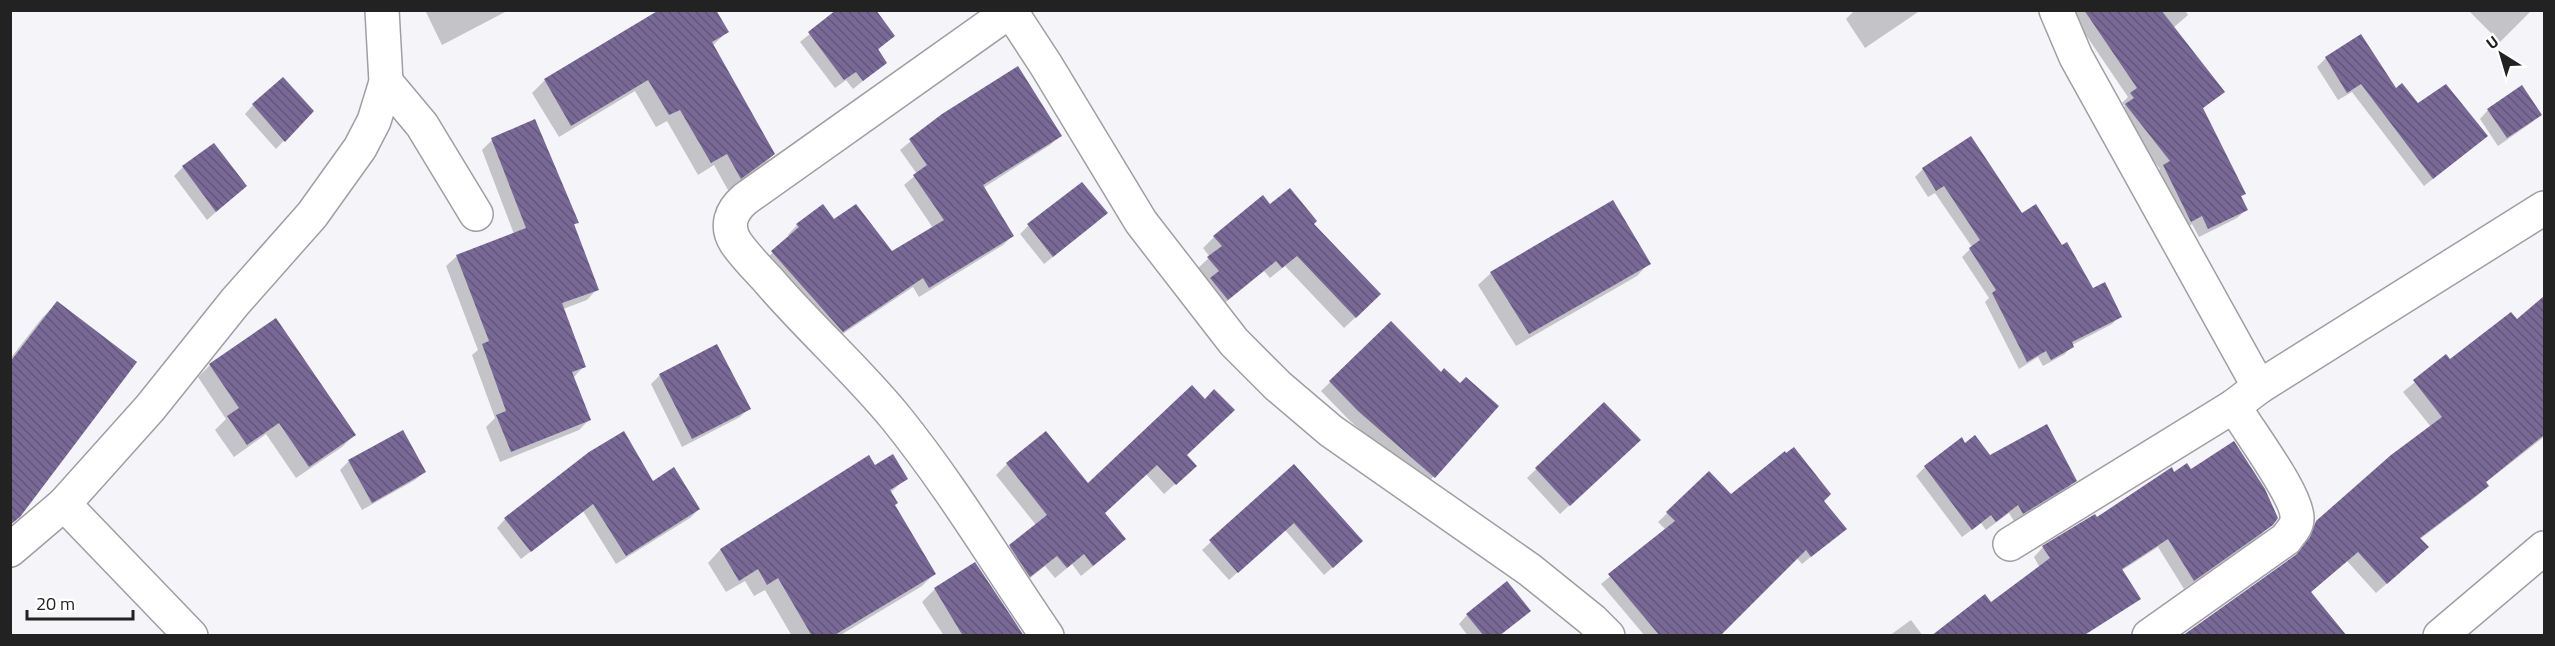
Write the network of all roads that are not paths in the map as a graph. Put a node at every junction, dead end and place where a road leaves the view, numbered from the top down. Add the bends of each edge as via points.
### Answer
1 (382, 10) edge
2 (2056, 10) edge
3 (1010, 11) edge
4 (386, 82) junction
5 (2544, 207) edge
6 (476, 214) dead end
7 (2246, 396) junction
8 (64, 504) junction
9 (2010, 544) dead end
10 (2544, 548) edge
11 (10, 550) edge
12 (191, 636) edge
13 (1047, 636) edge
14 (1608, 636) edge
15 (2149, 636) edge
16 (2440, 636) edge

1 - 4 main road
2 - 7 main road
3 - 13 main road via 745,200 736,207 730,221 736,243 896,418
3 - 14 main road via 1141,222 1234,342 1331,431 1530,570
4 - 6 main road via 422,125
4 - 8 main road via 374,121 360,148 312,215
5 - 7 main road
7 - 9 main road
7 - 15 main road via 2298,517 2296,525 2286,539
8 - 11 main road
8 - 12 main road
10 - 16 main road

